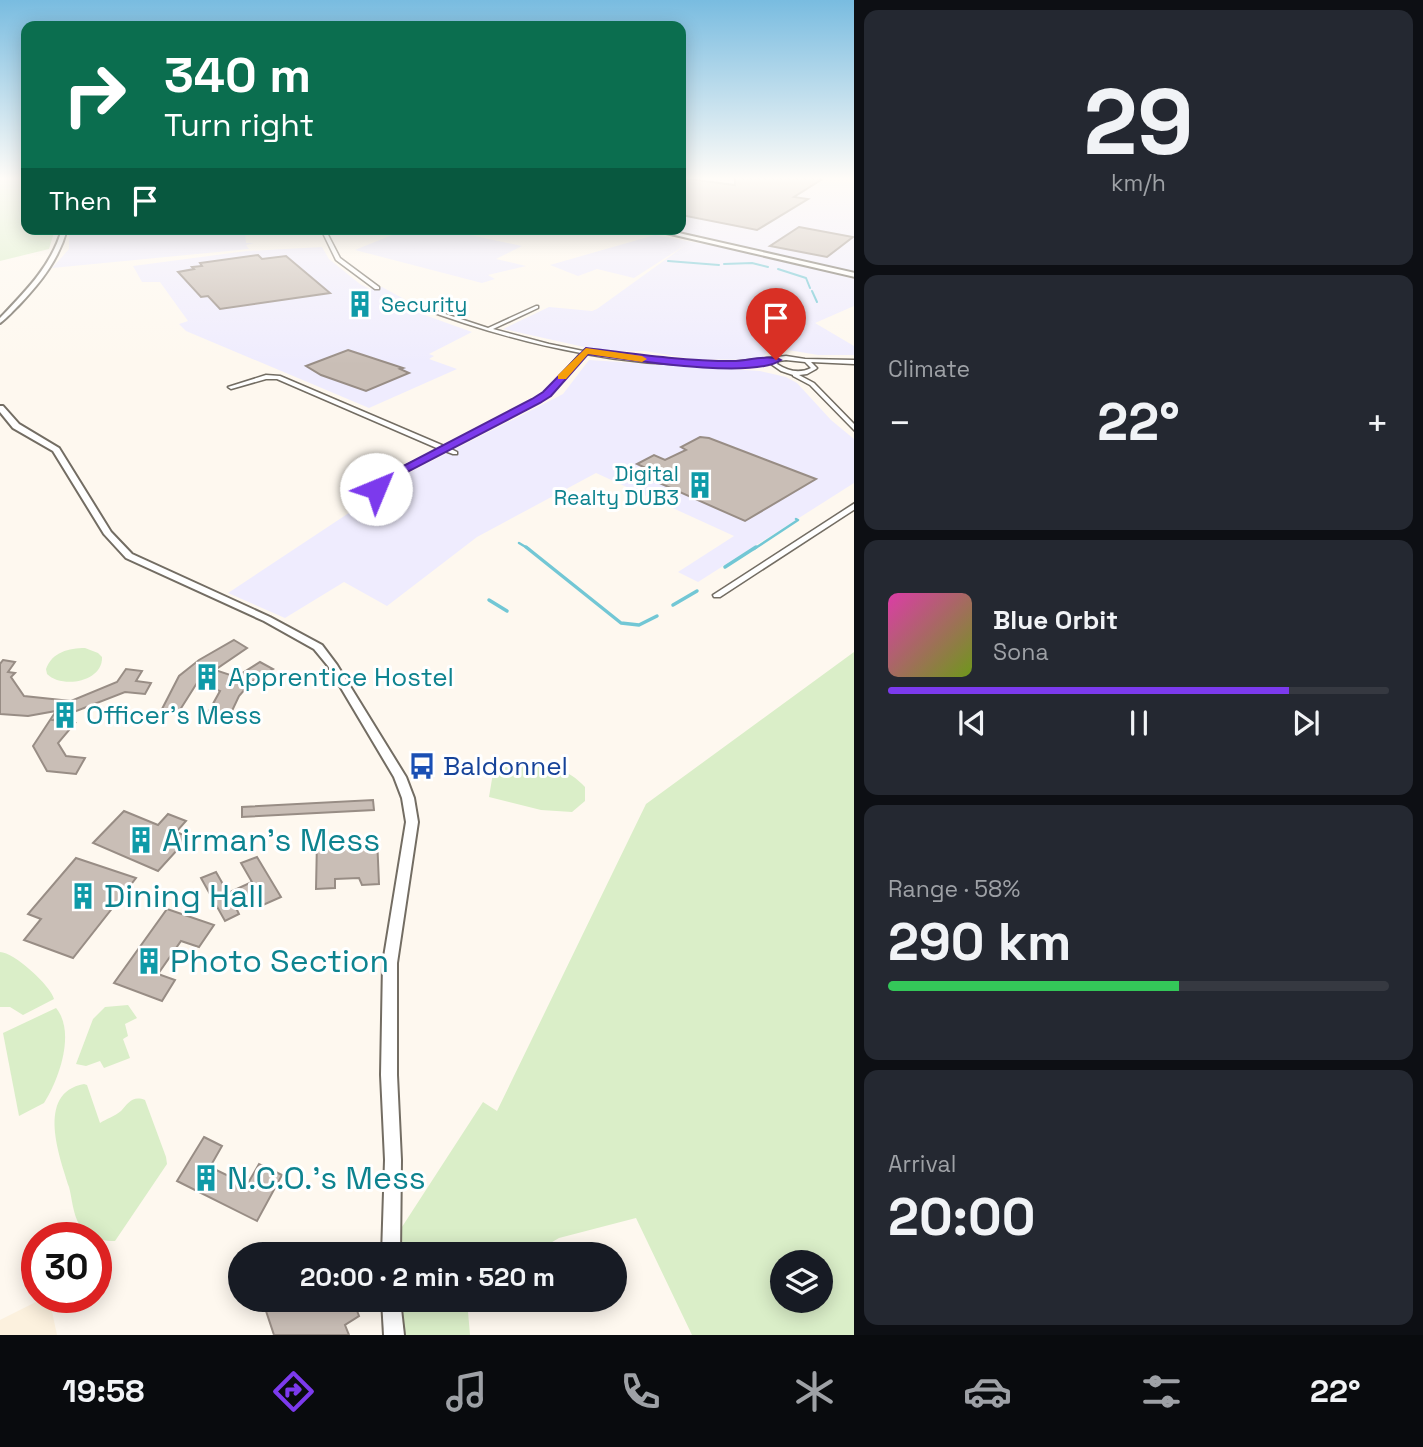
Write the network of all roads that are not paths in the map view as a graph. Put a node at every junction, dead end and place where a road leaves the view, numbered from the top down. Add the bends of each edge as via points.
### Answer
1 (62, 240) edge
2 (329, 240) edge
3 (702, 240) edge
4 (854, 275) edge
5 (377, 288) dead end
6 (528, 304) dead end
7 (536, 307) junction
8 (411, 309) dead end
9 (542, 310) dead end
10 (0, 321) edge
11 (488, 330) junction
12 (586, 351) junction
13 (802, 359) junction
14 (776, 360) junction
15 (854, 364) edge
16 (733, 365) junction
17 (780, 369) junction
18 (812, 370) junction
19 (790, 372) junction
20 (812, 384) junction
21 (231, 387) dead end
22 (0, 408) edge
23 (854, 429) edge
24 (443, 447) junction
25 (455, 453) dead end
26 (357, 483) dead end
27 (369, 487) junction
28 (381, 490) dead end
29 (854, 505) edge
30 (717, 595) dead end
31 (391, 1242) edge
32 (392, 1312) edge
33 (394, 1335) edge

1 - 10 street
2 - 5 street via 338,259
3 - 4 main road
6 - 7 street
7 - 9 street
7 - 11 street
8 - 11 street via 423,305
11 - 12 street
12 - 16 street
12 - 24 street via 547,394
13 - 14 street
13 - 15 street
13 - 18 street via 814,365
14 - 16 street
14 - 17 street
15 - 18 street
16 - 17 street
17 - 19 street
18 - 19 street
18 - 20 street
19 - 20 street
20 - 23 street
21 - 24 street via 278,377
22 - 31 street via 16,426 56,450 108,534 129,556 318,647 400,777 412,822 390,963
24 - 25 street
24 - 27 street
26 - 27 street
27 - 28 street
29 - 30 street
32 - 33 street

